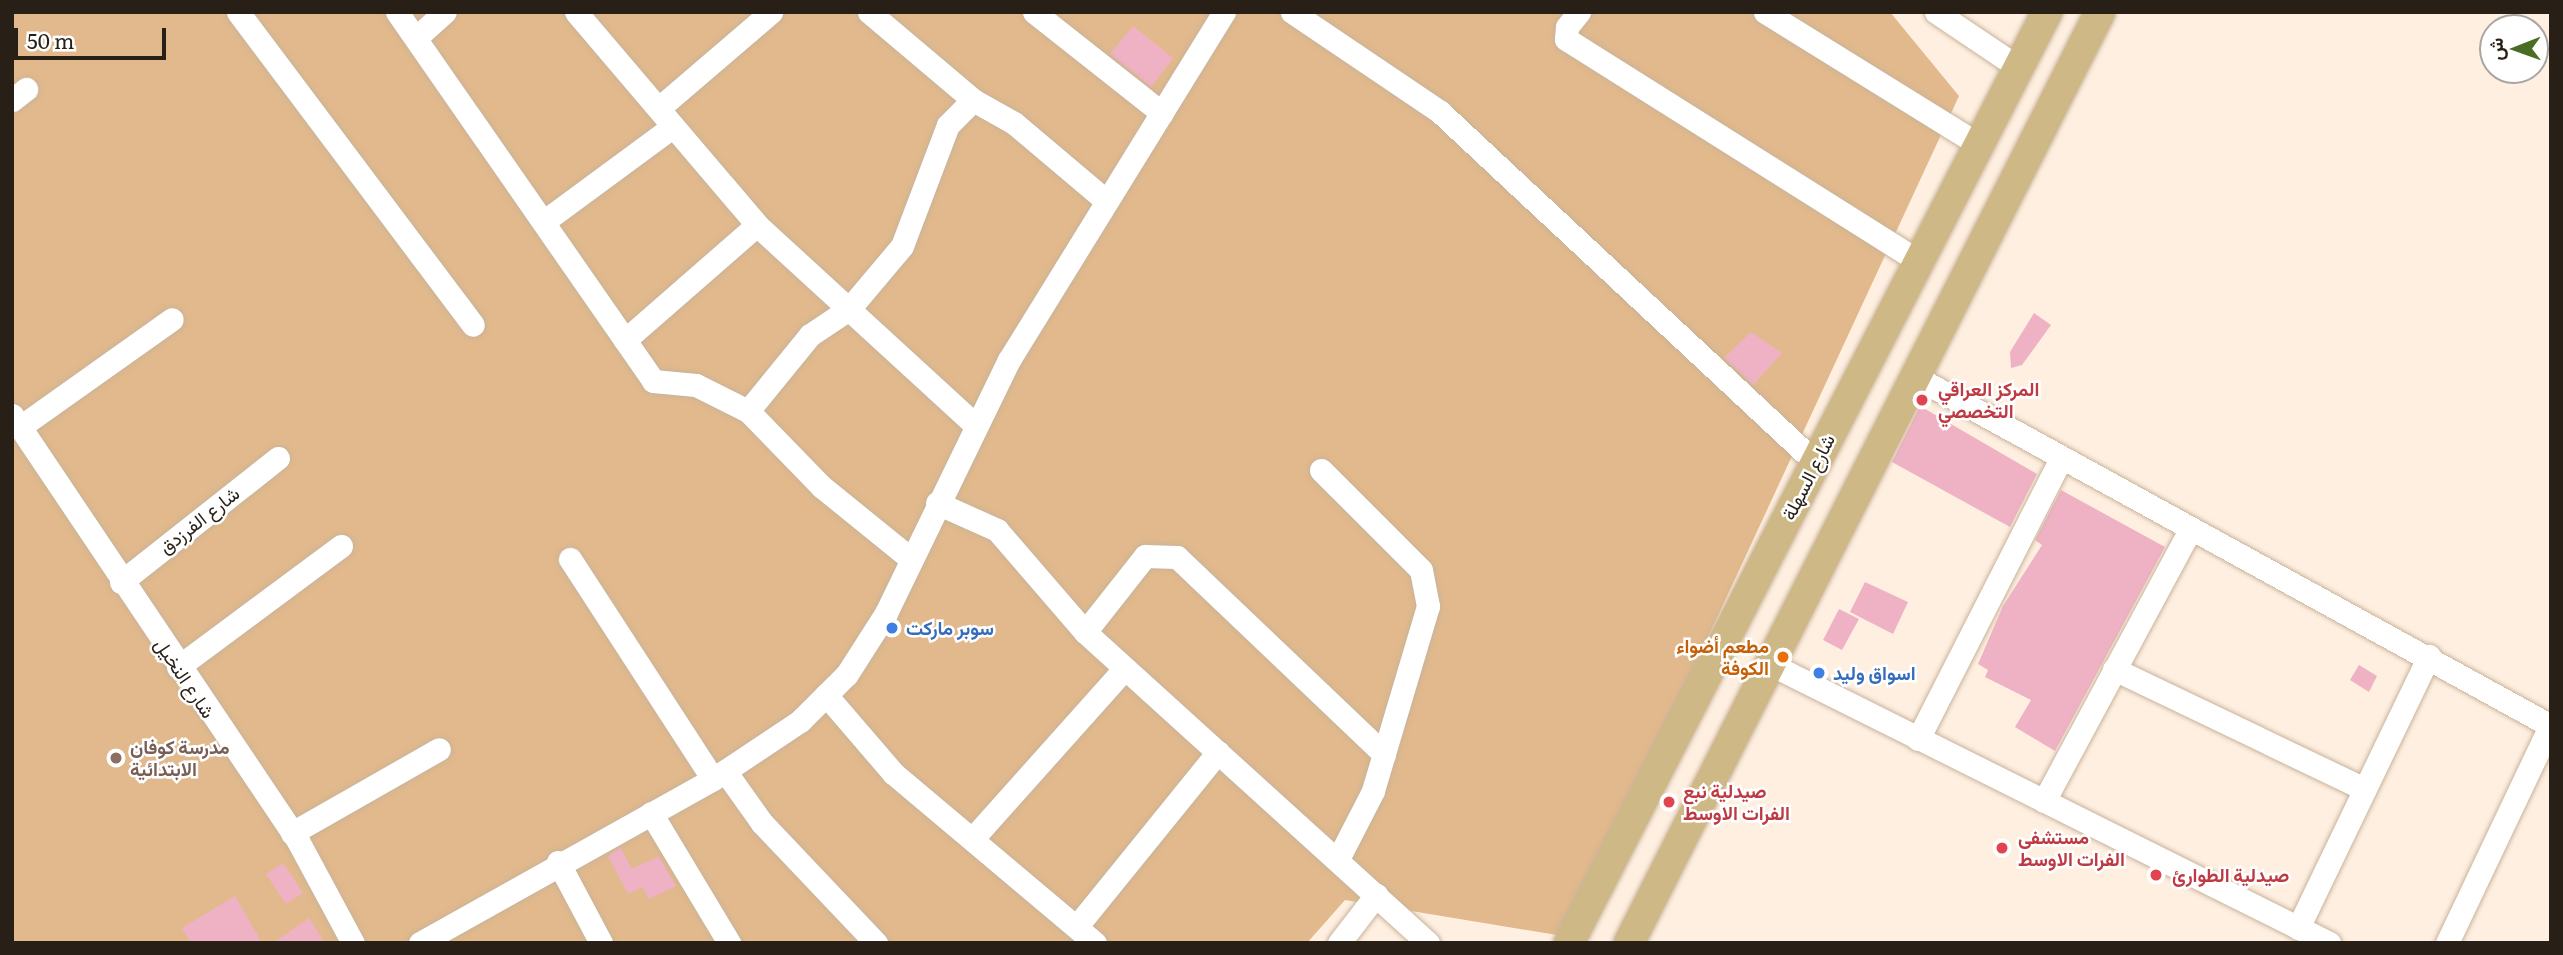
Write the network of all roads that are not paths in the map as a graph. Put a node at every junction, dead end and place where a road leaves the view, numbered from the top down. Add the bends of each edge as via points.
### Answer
1 (237, 12) edge
2 (397, 12) edge
3 (445, 12) edge
4 (576, 12) edge
5 (771, 12) edge
6 (869, 12) edge
7 (1034, 12) edge
8 (1224, 12) edge
9 (1292, 12) edge
10 (1579, 12) edge
11 (1765, 12) edge
12 (1936, 12) edge
13 (2046, 12) edge
14 (2100, 12) edge
15 (418, 36) junction
16 (2018, 67) junction
17 (973, 100) junction
18 (659, 108) junction
19 (1162, 113) junction
20 (672, 127) junction
21 (1979, 144) junction
22 (1105, 200) junction
23 (546, 220) junction
24 (757, 225) junction
25 (1918, 261) junction
26 (849, 309) junction
27 (172, 319) dead end
28 (473, 326) dead end
29 (625, 340) junction
30 (1912, 375) junction
31 (748, 411) junction
32 (16, 421) edge
33 (975, 425) junction
34 (278, 458) dead end
35 (2061, 458) junction
36 (1815, 463) junction
37 (1321, 470) dead end
38 (937, 503) junction
39 (2190, 530) junction
40 (341, 546) dead end
41 (570, 559) dead end
42 (911, 559) junction
43 (121, 582) junction
44 (1085, 632) junction
45 (2429, 656) junction
46 (1770, 664) junction
47 (178, 667) junction
48 (1124, 669) junction
49 (2115, 669) junction
50 (826, 695) junction
51 (2550, 726) edge
52 (1918, 738) junction
53 (439, 750) dead end
54 (1218, 752) junction
55 (1384, 754) junction
56 (719, 775) junction
57 (2365, 789) junction
58 (2045, 802) junction
59 (651, 813) junction
60 (292, 833) junction
61 (974, 837) junction
62 (1338, 859) junction
63 (558, 862) junction
64 (1376, 895) junction
65 (1077, 926) junction
66 (2298, 928) junction
67 (353, 943) edge
68 (420, 943) edge
69 (601, 943) edge
70 (729, 943) edge
71 (876, 943) edge
72 (1095, 943) edge
73 (1339, 943) edge
74 (1428, 943) edge
75 (1569, 943) edge
76 (1629, 943) edge
77 (2329, 943) edge
78 (2447, 943) edge

1 - 28 street
2 - 15 street
3 - 15 street
4 - 18 street
5 - 18 street
6 - 17 street
7 - 19 street
8 - 19 street
9 - 36 street via 1440,112
10 - 25 street via 1567,27 1566,39
11 - 21 street
12 - 16 street
13 - 16 main road, شارع السهلة
14 - 30 main road
15 - 23 street
16 - 21 main road, شارع السهلة
17 - 22 street via 1014,124
17 - 26 street via 948,125 902,246
18 - 20 street
19 - 22 street
20 - 23 street
20 - 24 street
21 - 25 main road, شارع السهلة
22 - 33 street
23 - 29 street
24 - 26 street
24 - 29 street
25 - 36 main road, شارع السهلة
26 - 31 street via 810,335
26 - 33 street
27 - 32 street
29 - 31 street via 653,381 696,385
30 - 35 street
30 - 46 main road
31 - 42 street via 822,487
32 - 43 street, شارع النخيل
33 - 38 street
34 - 43 street, شارع الفرزدق
35 - 39 street
35 - 52 street
36 - 75 main road, شارع السهلة
37 - 55 street via 1424,579 1428,606
38 - 42 street
38 - 44 street via 997,530
39 - 45 street
39 - 49 street
40 - 47 street
41 - 56 street
42 - 50 street via 886,613
43 - 47 street, شارع النخيل
44 - 48 street
44 - 55 street via 1145,555 1177,557
45 - 51 street
45 - 57 street
46 - 52 street
46 - 76 main road
47 - 60 street, شارع النخيل
48 - 54 street
48 - 61 street
49 - 57 street
49 - 58 street
50 - 56 street via 800,721
50 - 61 street via 893,773
51 - 78 street
52 - 58 street
53 - 60 street
54 - 62 street
54 - 65 street
55 - 62 street via 1373,791
56 - 59 street
56 - 71 street
57 - 66 street
58 - 66 street
59 - 63 street
59 - 70 street
60 - 67 street, شارع النخيل
61 - 65 street
62 - 64 street
63 - 68 street
63 - 69 street
64 - 73 street
64 - 74 street
65 - 72 street
66 - 77 street

